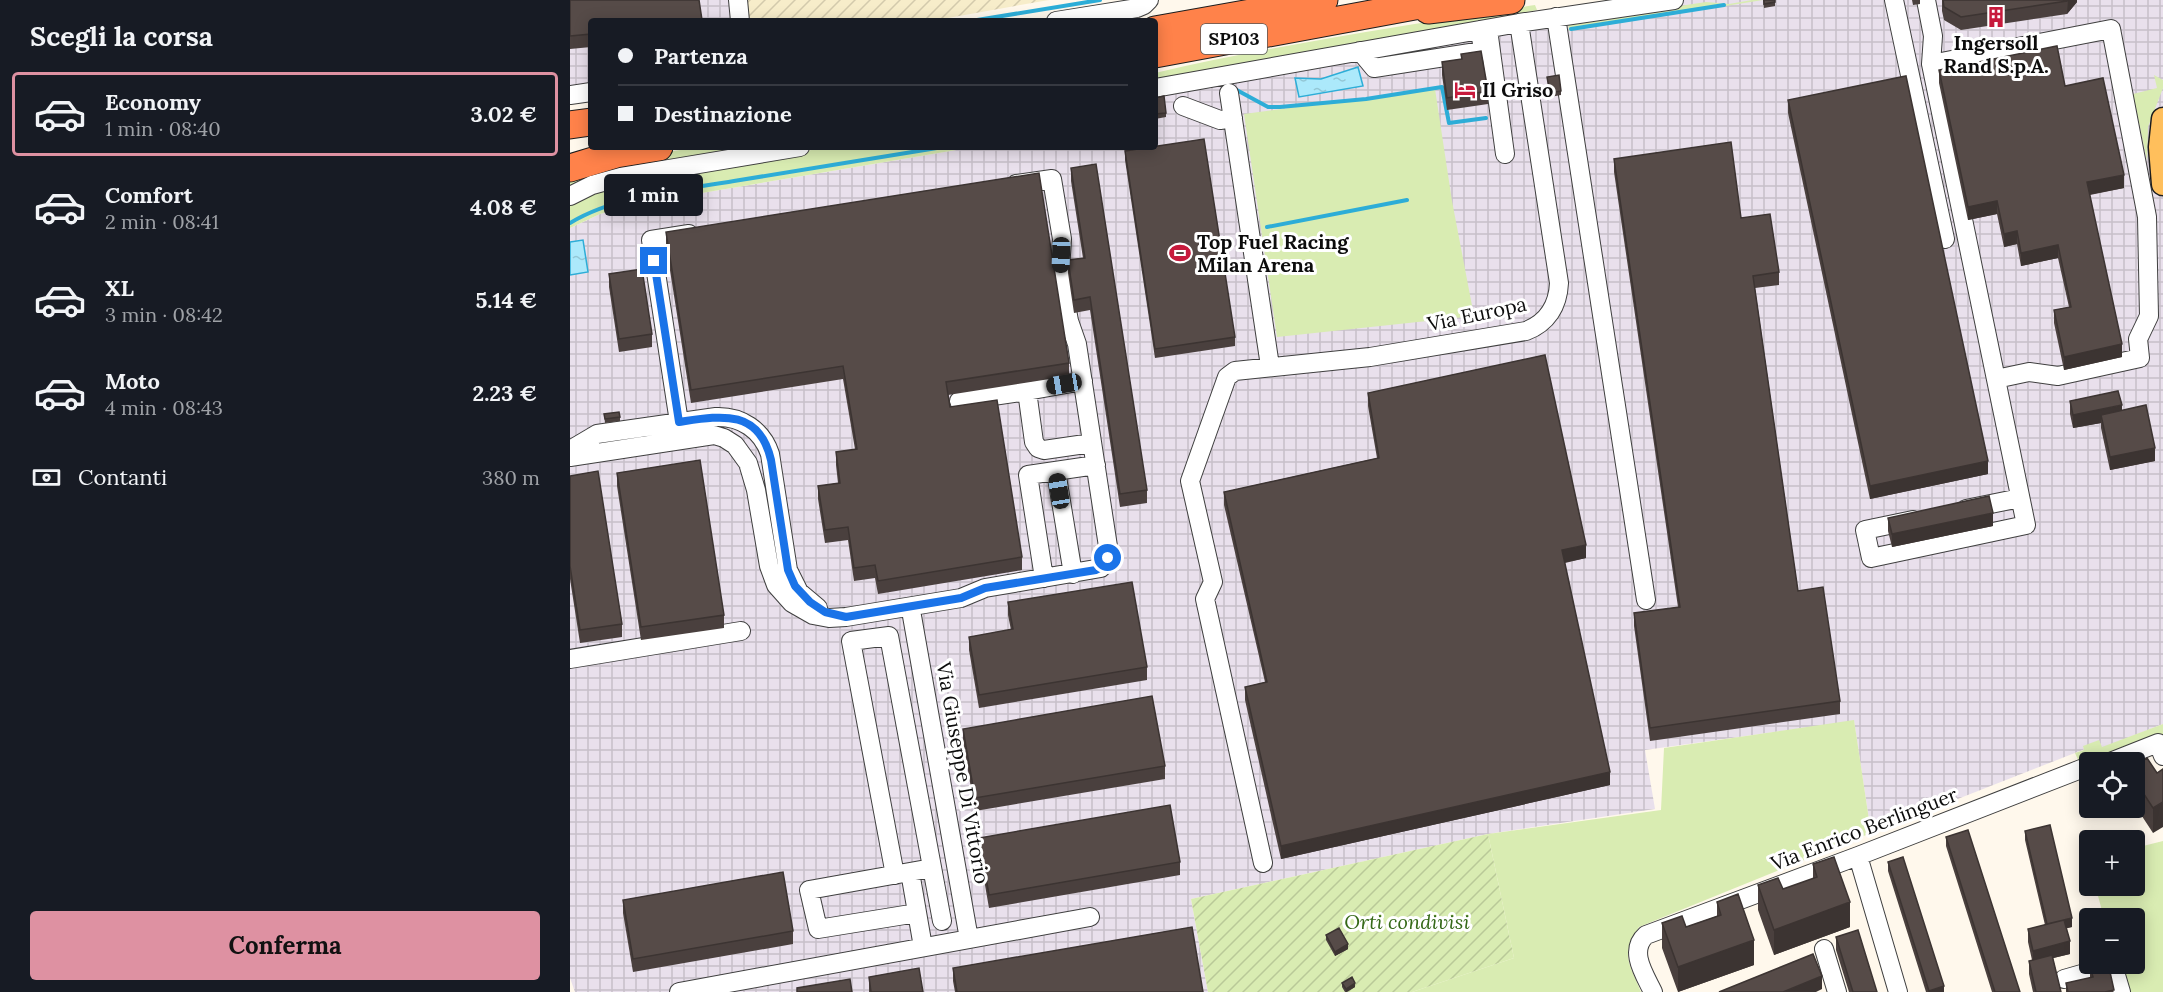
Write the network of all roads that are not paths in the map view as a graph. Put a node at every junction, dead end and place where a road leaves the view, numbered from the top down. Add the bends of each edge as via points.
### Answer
1 (738, 0) edge
2 (1149, 0) edge
3 (1273, 0) edge
4 (1447, 0) edge
5 (1674, 0) edge
6 (1894, 0) edge
7 (1905, 0) edge
8 (1926, 0) edge
9 (1515, 11) edge
10 (1319, 12) edge
11 (1556, 17) junction
12 (740, 18) edge
13 (1075, 18) edge
14 (1182, 26) junction
15 (1484, 29) junction
16 (1158, 30) edge
17 (1433, 38) junction
18 (1360, 51) junction
19 (1158, 53) edge
20 (1437, 58) junction
21 (1931, 64) junction
22 (1192, 81) junction
23 (1158, 87) edge
24 (588, 92) edge
25 (1229, 93) dead end
26 (570, 95) edge
27 (588, 114) edge
28 (570, 117) edge
29 (1233, 118) junction
30 (2163, 119) edge
31 (588, 122) edge
32 (570, 125) edge
33 (588, 144) edge
34 (570, 147) edge
35 (644, 150) edge
36 (782, 150) edge
37 (1505, 154) dead end
38 (570, 168) edge
39 (2163, 184) edge
40 (993, 188) edge
41 (570, 196) edge
42 (710, 231) edge
43 (1945, 239) dead end
44 (1270, 366) junction
45 (1996, 379) junction
46 (1083, 381) junction
47 (1027, 391) junction
48 (960, 401) dead end
49 (679, 422) junction
50 (1092, 443) junction
51 (570, 450) edge
52 (570, 457) edge
53 (1095, 465) junction
54 (1056, 471) junction
55 (2020, 498) junction
56 (1954, 512) edge
57 (1932, 516) edge
58 (1072, 574) junction
59 (1044, 578) junction
60 (1646, 600) dead end
61 (912, 616) dead end
62 (846, 617) junction
63 (741, 631) dead end
64 (570, 659) edge
65 (933, 734) junction
66 (908, 738) junction
67 (2135, 752) edge
68 (2163, 756) edge
69 (2079, 771) edge
70 (949, 826) junction
71 (925, 831) junction
72 (1858, 856) junction
73 (1263, 862) dead end
74 (932, 868) junction
75 (902, 874) junction
76 (917, 913) junction
77 (1090, 917) dead end
78 (942, 921) dead end
79 (969, 939) junction
80 (923, 947) junction
81 (1824, 949) dead end
82 (2064, 979) dead end
83 (679, 992) edge
84 (1653, 992) edge
85 (1837, 992) edge
86 (1898, 992) edge
87 (2121, 992) edge

1 - 12 street
2 - 13 street via 1137,8
3 - 14 highway, SP103
4 - 10 highway, SP103
5 - 11 street
6 - 43 street
7 - 21 street via 1914,45
8 - 21 street via 1933,36
9 - 10 highway, SP103
9 - 11 street
9 - 15 street
9 - 44 street, Via Europa via 1559,283 1551,312 1526,331 1370,357
10 - 14 highway, SP103
10 - 19 highway, SP103
11 - 60 street
14 - 16 highway, SP103
15 - 17 street
15 - 20 street via 1483,51
15 - 37 street
17 - 18 street
17 - 20 street
18 - 20 street via 1374,68
18 - 22 street
21 - 45 street
21 - 45 street via 2111,29 2147,217 2149,316 2138,339 2140,358 2058,376 2029,372
22 - 23 street
22 - 29 street via 1174,108 1220,120
24 - 26 street
25 - 29 street
27 - 28 highway
29 - 44 street
30 - 39 main road
31 - 32 highway
33 - 34 highway
35 - 38 highway
36 - 41 street via 621,177
40 - 46 street via 1052,179 1062,239 1060,270
42 - 49 street via 651,240
44 - 73 street, Via Europa via 1238,370 1227,377 1190,481 1213,582 1204,599
45 - 55 street
46 - 47 street
46 - 50 street
47 - 48 street
47 - 50 street via 1036,446 1044,450
49 - 51 street via 597,434
49 - 62 street via 730,417 746,423 761,436 771,460 790,577 812,604
50 - 53 street
52 - 62 street via 714,435 730,441 750,466 770,570 778,588 806,612 825,618
53 - 54 street
53 - 58 street via 1108,558 1099,569
54 - 58 street
54 - 59 street via 1028,475
55 - 56 street
55 - 57 street via 2026,525 1871,558 1865,531
58 - 59 street
59 - 62 street via 985,588 961,598
61 - 65 street, Via Giuseppe Di Vittorio
63 - 64 street
65 - 66 street
65 - 70 street, Via Giuseppe Di Vittorio
66 - 71 street
66 - 75 street via 889,636 851,641
67 - 68 street via 2158,743
69 - 72 street, Via Enrico Berlinguer
70 - 71 street
70 - 79 street, Via Giuseppe Di Vittorio
71 - 74 street
72 - 84 street, Via Enrico Berlinguer via 1646,935 1637,954
72 - 86 street
74 - 75 street
74 - 78 street
75 - 76 street
75 - 76 street via 809,890 818,929
76 - 80 street
77 - 79 street
79 - 80 street
80 - 83 street
81 - 85 street
82 - 87 street via 2113,965

